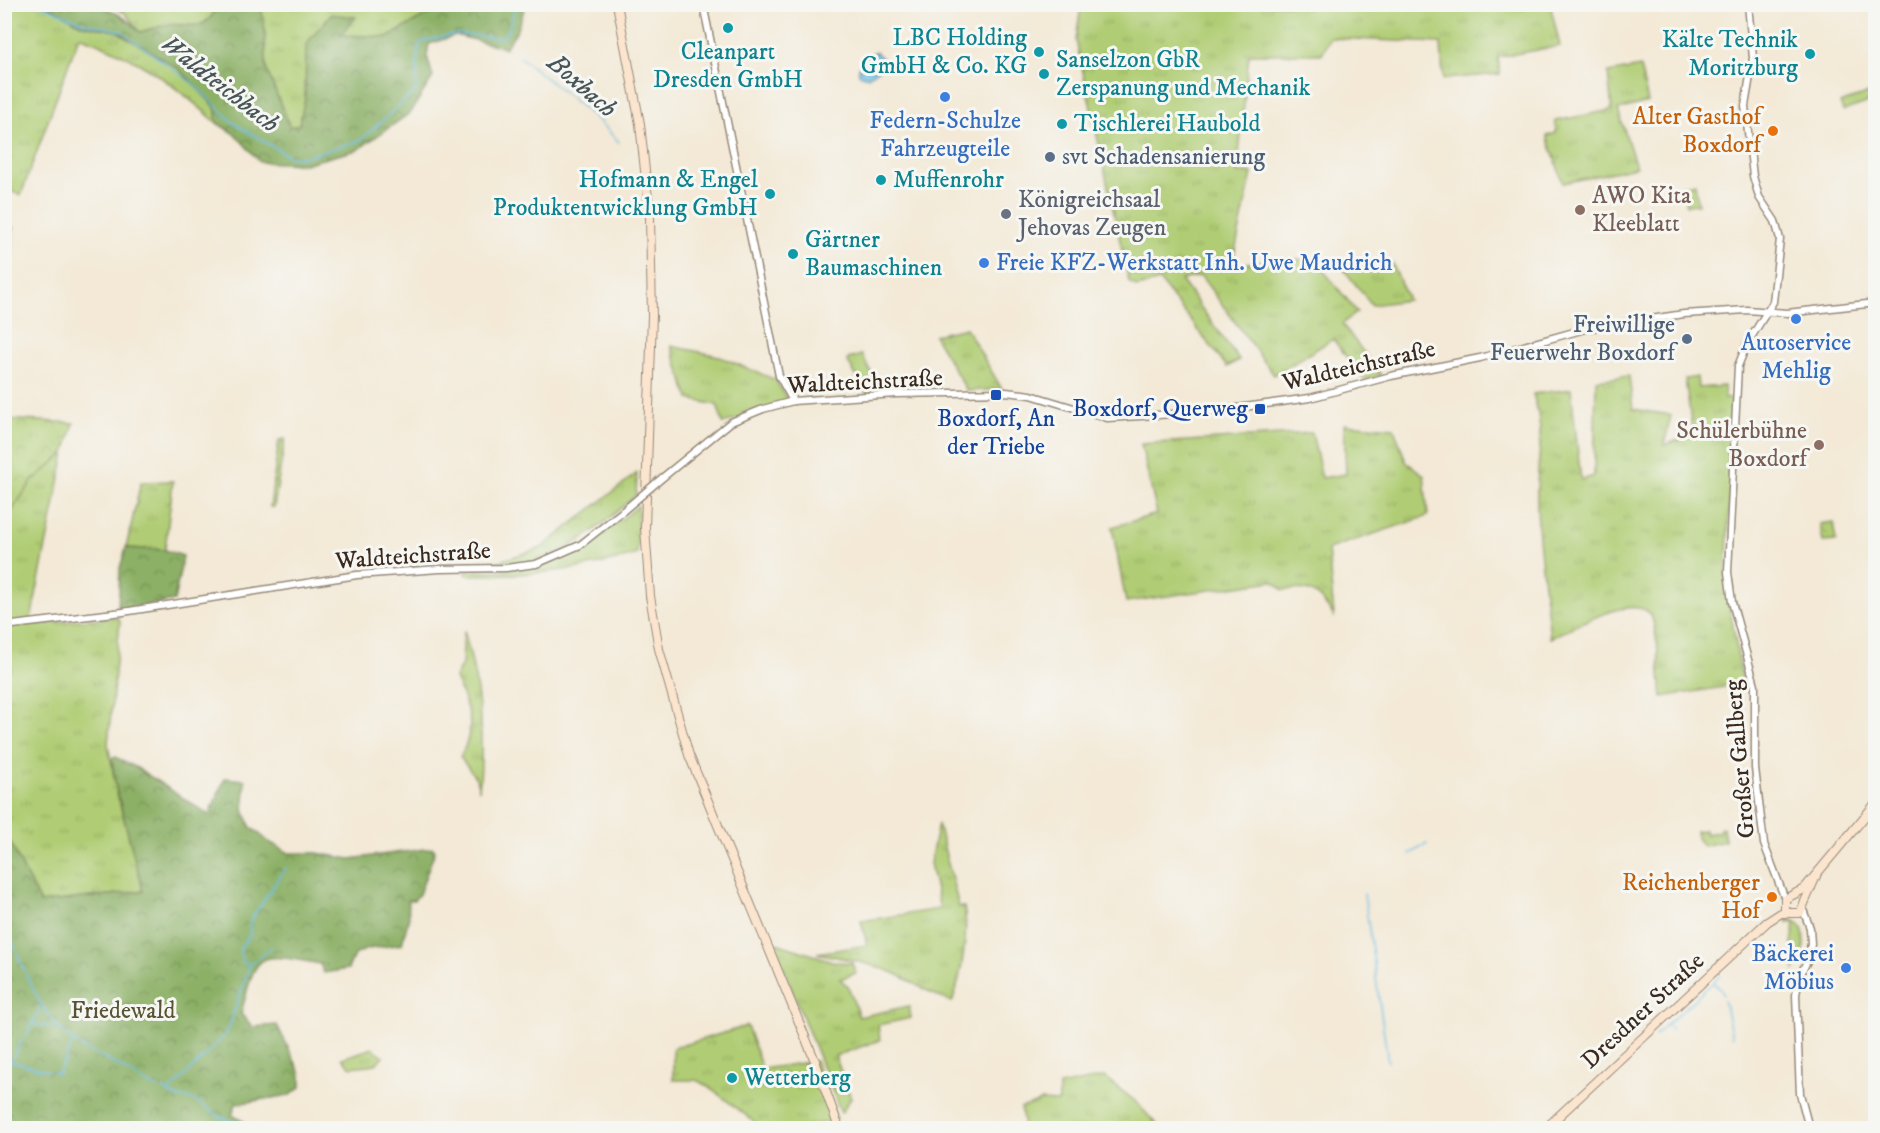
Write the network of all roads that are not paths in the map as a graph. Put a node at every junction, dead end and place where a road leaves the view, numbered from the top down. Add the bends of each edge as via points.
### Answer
1 (617, 4) edge
2 (703, 4) edge
3 (1748, 4) edge
4 (1875, 303) edge
5 (1768, 313) junction
6 (794, 401) junction
7 (4, 626) edge
8 (1875, 803) edge
9 (1816, 876) junction
10 (1789, 898) junction
11 (1804, 900) junction
12 (1796, 912) junction
13 (1767, 922) junction
14 (839, 1128) edge
15 (1546, 1128) edge
16 (1809, 1128) edge

1 - 14 main road via 640,124 650,224 652,315 645,528 659,649 689,755
2 - 6 street via 779,376
3 - 5 street via 1753,58 1745,106 1753,176 1780,239 1773,302
4 - 5 street, Waldteichstraße
5 - 6 street, Waldteichstraße via 1747,310 1684,314 1585,329 1310,398 1207,412 1107,418 1030,395 1006,392
5 - 10 street, Großer Gallberg via 1747,344 1737,374 1728,572 1732,602 1755,685 1755,768 1767,854
6 - 7 street, Waldteichstraße, bridge via 731,422 580,545 536,564 357,575 123,612
8 - 9 main road, Dresdner Straße
9 - 10 main road, Dresdner Straße
9 - 11 main road, Dresdner Straße
10 - 11 main road
10 - 12 main road
10 - 13 main road, Dresdner Straße
11 - 12 main road
12 - 13 main road, Dresdner Straße
12 - 16 street via 1811,937 1810,951 1796,987 1800,1094
13 - 15 main road, Dresdner Straße

